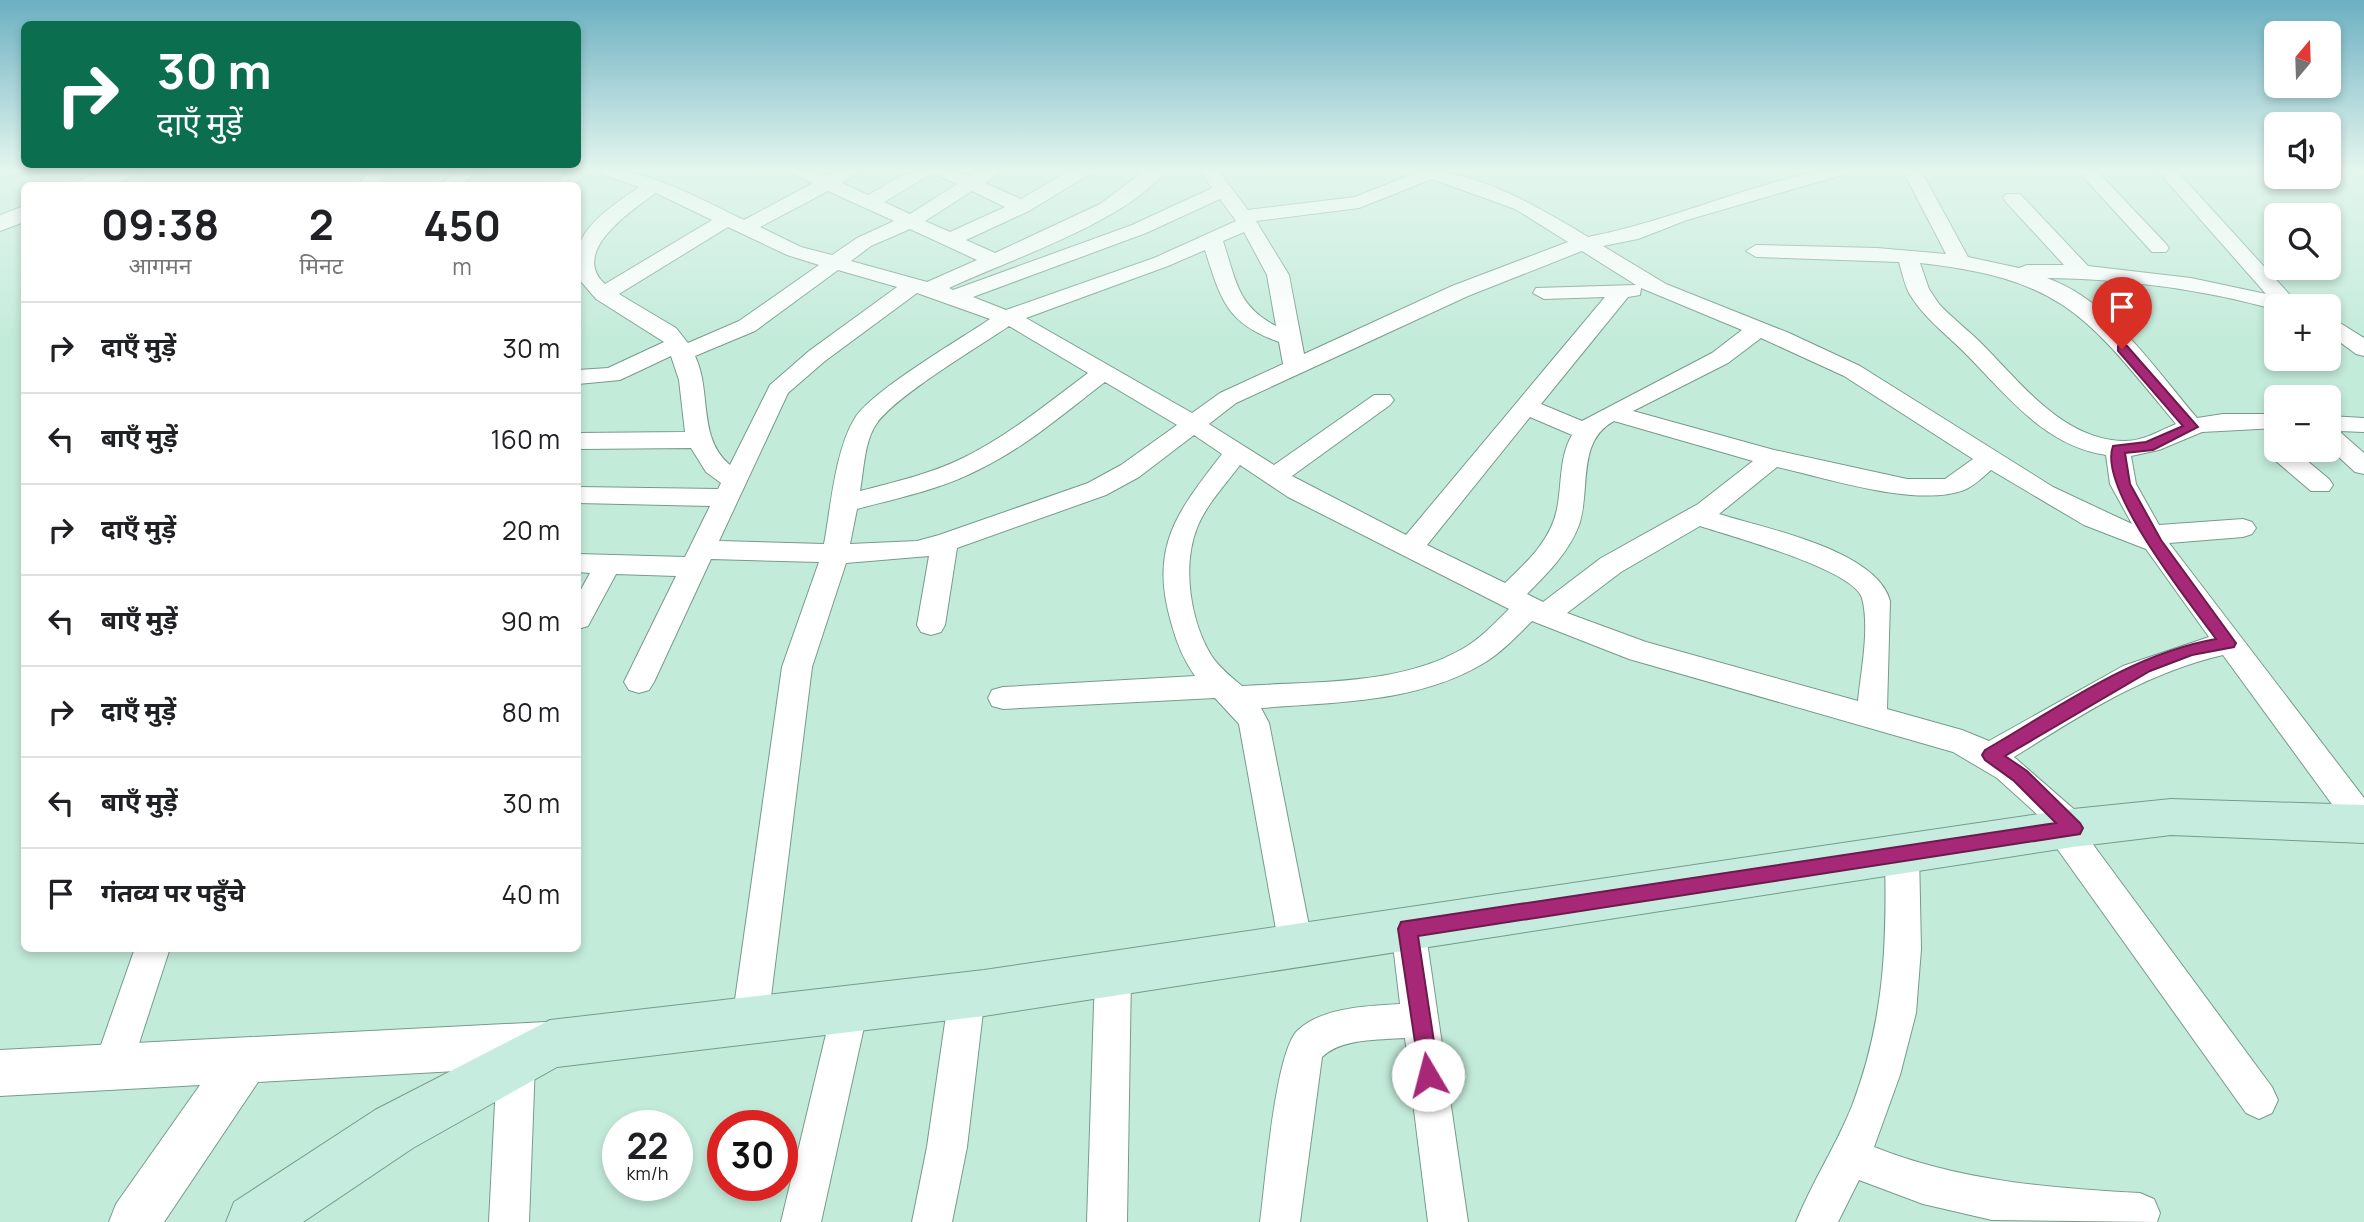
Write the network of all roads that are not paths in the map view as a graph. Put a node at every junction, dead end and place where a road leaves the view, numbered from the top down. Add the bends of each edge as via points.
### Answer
1 (604, 226) edge
2 (730, 226) edge
3 (743, 226) edge
4 (901, 226) edge
5 (922, 226) edge
6 (980, 226) edge
7 (1073, 226) edge
8 (1145, 226) edge
9 (1235, 226) edge
10 (1249, 226) edge
11 (1554, 226) edge
12 (1655, 226) edge
13 (1941, 226) edge
14 (2040, 226) edge
15 (2138, 226) edge
16 (2216, 226) edge
17 (1212, 239) junction
18 (950, 240) junction
19 (1582, 244) junction
20 (2159, 248) dead end
21 (1756, 251) dead end
22 (582, 254) edge
23 (1908, 258) junction
24 (991, 259) junction
25 (1961, 263) junction
26 (831, 264) junction
27 (2003, 272) junction
28 (2083, 273) junction
29 (582, 279) edge
30 (1658, 289) junction
31 (1622, 290) junction
32 (932, 291) junction
33 (604, 293) junction
34 (1544, 293) dead end
35 (2277, 294) edge
36 (2264, 300) edge
37 (1007, 317) junction
38 (1758, 329) junction
39 (2341, 332) edge
40 (1290, 338) junction
41 (679, 349) junction
42 (2364, 349) edge
43 (1295, 367) junction
44 (1105, 371) junction
45 (581, 377) edge
46 (1382, 400) dead end
47 (1526, 407) junction
48 (1612, 413) junction
49 (2246, 421) junction
50 (2264, 421) edge
51 (1193, 424) junction
52 (2341, 424) edge
53 (2364, 425) edge
54 (2191, 427) junction
55 (1584, 431) junction
56 (2264, 437) edge
57 (699, 440) junction
58 (581, 441) edge
59 (2345, 444) edge
60 (2118, 449) junction
61 (1236, 453) junction
62 (1772, 458) junction
63 (1990, 458) junction
64 (2293, 462) edge
65 (2364, 466) edge
66 (1273, 477) junction
67 (2320, 485) dead end
68 (729, 489) junction
69 (581, 495) edge
70 (847, 503) junction
71 (1698, 516) junction
72 (2243, 528) dead end
73 (2153, 539) junction
74 (945, 543) junction
75 (1410, 548) junction
76 (835, 554) junction
77 (697, 559) junction
78 (581, 563) edge
79 (608, 564) junction
80 (1527, 606) junction
81 (581, 614) edge
82 (931, 625) dead end
83 (2228, 643) junction
84 (639, 682) dead end
85 (1230, 692) junction
86 (1003, 698) dead end
87 (1872, 716) junction
88 (1991, 755) junction
89 (2364, 823) edge
90 (2068, 829) junction
91 (1902, 852) junction
92 (1408, 929) junction
93 (1296, 946) junction
94 (152, 952) edge
95 (1113, 974) junction
96 (967, 995) junction
97 (850, 1009) junction
98 (1420, 1020) junction
99 (750, 1021) junction
100 (533, 1053) junction
101 (245, 1061) junction
102 (113, 1065) junction
103 (0, 1073) edge
104 (2259, 1100) dead end
105 (1850, 1157) junction
106 (2140, 1213) dead end
107 (134, 1222) edge
108 (254, 1222) edge
109 (509, 1222) edge
110 (802, 1222) edge
111 (932, 1222) edge
112 (1107, 1222) edge
113 (1280, 1222) edge
114 (1448, 1222) edge
115 (1816, 1222) edge

1 - 22 street
2 - 33 street
3 - 26 street
4 - 26 street
5 - 18 street
6 - 18 street
7 - 24 street
8 - 32 street
9 - 17 street
10 - 40 street via 1278,275
11 - 19 street
12 - 19 street
13 - 25 street
14 - 28 street
15 - 20 street
16 - 35 street
17 - 37 street via 1134,273
17 - 40 street via 1237,309 1255,326
18 - 24 street
19 - 30 street
19 - 43 street via 1461,291
21 - 23 street
22 - 29 street
23 - 25 street
23 - 60 street via 1925,301 2019,399 2056,425
24 - 32 street
25 - 27 street
26 - 32 street
26 - 41 street via 747,326
27 - 28 street
27 - 54 street via 2043,284 2076,302
28 - 36 street via 2228,290
29 - 33 street
30 - 31 street
30 - 38 street
31 - 34 street
31 - 47 street
32 - 37 street
32 - 68 street via 817,356 778,390
33 - 41 street via 648,320
37 - 44 street
37 - 70 street via 874,411 860,431
38 - 48 street via 1720,358
38 - 63 street via 1852,371
39 - 42 street
40 - 43 street
41 - 45 street via 612,375
41 - 57 street
43 - 51 street via 1228,398
44 - 51 street
44 - 70 street via 989,455 927,482
46 - 66 street
47 - 55 street
47 - 75 street
48 - 55 street
48 - 62 street
49 - 50 street
49 - 54 street
49 - 56 street
51 - 61 street
51 - 74 street via 1130,471 1097,489
52 - 53 street
54 - 60 street via 2148,447
55 - 80 street via 1565,526 1544,561
57 - 58 street
57 - 68 street
59 - 65 street
60 - 73 street via 2123,484
61 - 66 street
61 - 85 street via 1185,525 1173,559 1179,600 1197,657
62 - 63 street via 1888,485 1929,488 1959,483
62 - 71 street
63 - 73 street via 2067,506
64 - 67 street
66 - 75 street
68 - 69 street
68 - 77 street
70 - 76 street
71 - 80 street
71 - 87 street via 1828,560 1871,585 1877,607
72 - 73 street
73 - 83 street
74 - 76 street via 888,553
74 - 82 street
75 - 80 street
76 - 77 street
76 - 99 street via 797,667
77 - 79 street
77 - 84 street
78 - 79 street
79 - 81 street
80 - 85 street via 1480,652 1433,674 1382,685
80 - 87 street via 1639,650
83 - 88 street via 2144,666
83 - 89 street
85 - 86 street
85 - 93 street via 1254,723
87 - 88 street via 1937,733
88 - 90 street via 2021,776
89 - 90 main road via 2171,817
90 - 91 main road
90 - 104 street
91 - 92 main road
91 - 105 street via 1902,981 1890,1050
92 - 93 main road
92 - 98 street
93 - 95 main road
94 - 102 street
95 - 96 main road
95 - 112 street
96 - 97 main road
96 - 111 street
97 - 99 main road
97 - 110 street
98 - 113 street via 1338,1029 1312,1040 1300,1067
98 - 114 street
99 - 100 main road
100 - 101 street
100 - 108 main road via 394,1129
100 - 109 street
101 - 102 street
101 - 107 street
102 - 103 street
105 - 106 street via 1898,1179 1986,1201
105 - 115 street

